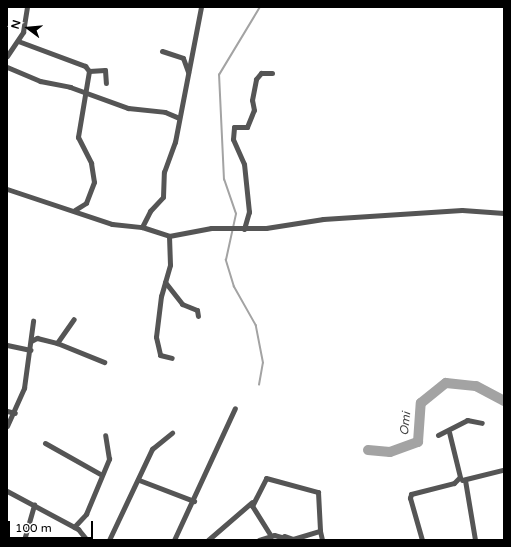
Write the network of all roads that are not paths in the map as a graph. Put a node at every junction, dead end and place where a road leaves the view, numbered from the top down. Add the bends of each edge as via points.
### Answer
1 (28, 7) edge
2 (201, 7) edge
3 (18, 41) junction
4 (162, 51) dead end
5 (7, 56) edge
6 (7, 67) edge
7 (89, 71) junction
8 (188, 73) junction
9 (272, 73) dead end
10 (106, 83) dead end
11 (86, 95) junction
12 (179, 118) junction
13 (7, 189) edge
14 (76, 210) junction
15 (504, 213) edge
16 (142, 226) junction
17 (244, 229) junction
18 (169, 236) junction
19 (165, 282) junction
20 (198, 316) dead end
21 (74, 319) dead end
22 (33, 321) dead end
23 (31, 341) junction
24 (57, 343) junction
25 (7, 345) edge
26 (30, 350) junction
27 (172, 358) dead end
28 (104, 362) dead end
29 (235, 408) dead end
30 (7, 411) edge
31 (15, 413) junction
32 (482, 423) dead end
33 (7, 426) edge
34 (449, 432) junction
35 (172, 433) dead end
36 (105, 435) dead end
37 (438, 435) dead end
38 (45, 443) dead end
39 (502, 470) dead end
40 (102, 475) junction
41 (139, 480) junction
42 (465, 480) junction
43 (454, 483) junction
44 (7, 491) edge
45 (194, 501) junction
46 (252, 502) junction
47 (34, 504) junction
48 (74, 527) junction
49 (320, 531) junction
50 (271, 536) junction
51 (285, 538) edge
52 (24, 540) edge
53 (87, 540) edge
54 (109, 540) edge
55 (174, 540) edge
56 (208, 540) edge
57 (259, 540) edge
58 (322, 540) edge
59 (422, 540) edge
60 (475, 540) edge

1 - 3 street
2 - 8 street
3 - 5 street
3 - 7 street via 85,66
4 - 8 street via 184,58
6 - 11 street
7 - 10 street via 105,70
7 - 11 street
8 - 12 street
9 - 17 street via 261,73 256,79 252,100 254,110 247,127 234,127 233,139 244,164 249,212
11 - 12 street via 128,108 165,112
11 - 14 street via 78,137 91,163 94,182 86,203
12 - 16 street via 164,172 163,197 150,211
13 - 14 street
14 - 16 street via 112,224
15 - 17 street via 462,210 323,219
16 - 18 street
17 - 18 street via 211,228
18 - 19 street via 172,253
19 - 20 street via 182,304 196,309
19 - 27 street via 156,348 160,355
21 - 24 street
22 - 23 street
23 - 24 street via 37,338
23 - 26 street
24 - 28 street
25 - 26 street
26 - 31 street
29 - 45 street
30 - 31 street
31 - 33 street
32 - 34 street via 467,420
34 - 37 street
34 - 43 street via 460,476
35 - 41 street via 158,441
36 - 40 street via 109,459
38 - 40 street
39 - 42 street
40 - 48 street via 86,514
41 - 45 street
41 - 54 street
42 - 43 street
42 - 60 street
43 - 59 street via 410,496
44 - 47 street
45 - 55 street
46 - 49 street via 266,478 318,492
46 - 50 street
46 - 56 street
47 - 48 street
47 - 52 street
48 - 53 street
49 - 51 street via 293,539
49 - 58 street
50 - 51 street
50 - 57 street

